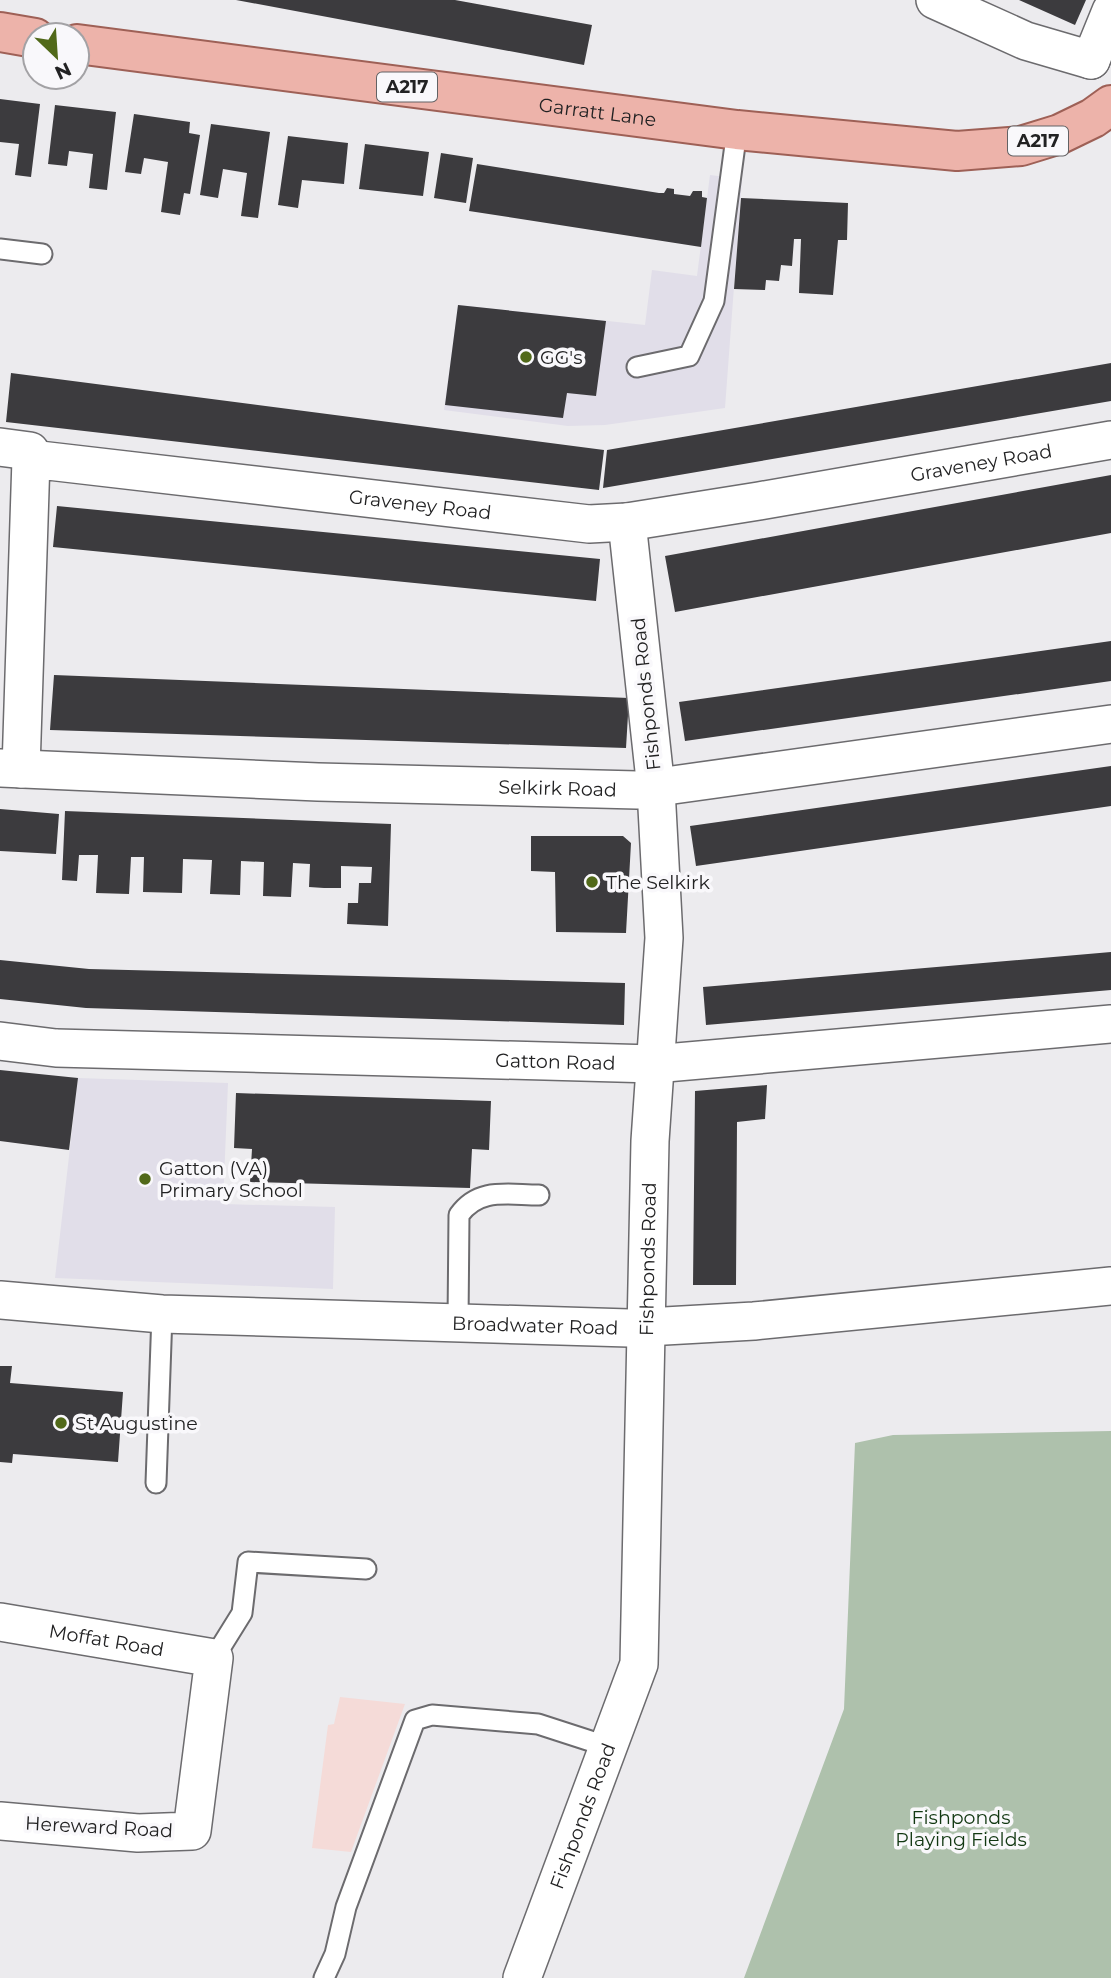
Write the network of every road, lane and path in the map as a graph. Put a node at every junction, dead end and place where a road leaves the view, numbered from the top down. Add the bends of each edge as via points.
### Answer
1 (935, 0) edge
2 (1111, 11) edge
3 (0, 32) edge
4 (21, 36) edge
5 (91, 46) edge
6 (1091, 60) junction
7 (1111, 92) edge
8 (1111, 105) edge
9 (737, 130) junction
10 (0, 249) edge
11 (41, 254) dead end
12 (637, 367) dead end
13 (1111, 440) edge
14 (16, 453) edge
15 (627, 522) junction
16 (1111, 724) edge
17 (10, 768) edge
18 (656, 789) junction
19 (1111, 1024) edge
20 (0, 1041) edge
21 (654, 1064) junction
22 (539, 1195) dead end
23 (1111, 1286) edge
24 (0, 1300) edge
25 (162, 1314) junction
26 (458, 1323) junction
27 (645, 1326) junction
28 (156, 1483) dead end
29 (366, 1569) dead end
30 (0, 1622) edge
31 (214, 1658) junction
32 (609, 1747) junction
33 (0, 1821) edge
34 (324, 1978) edge
35 (522, 1978) edge

1 - 6 street via 1026,41
2 - 6 street
3 - 4 main road
5 - 9 main road, Garratt Lane / A217
6 - 7 street
8 - 9 main road, Garratt Lane / A217 via 1060,134 1021,146 957,151
9 - 12 lane via 714,301 689,356
10 - 11 lane
13 - 15 street, Graveney Road
14 - 15 street, Graveney Road via 589,524
14 - 17 street, Graveney Road
15 - 18 street, Fishponds Road
16 - 18 street, Selkirk Road
17 - 18 street, Selkirk Road via 318,782
18 - 21 street, Fishponds Road via 664,938
19 - 21 street, Gatton Road
20 - 21 street, Gatton Road via 56,1048
21 - 27 street, Fishponds Road
22 - 26 lane via 483,1194 468,1202 460,1215
23 - 27 street, Broadwater Road via 754,1321
24 - 25 street, Broadwater Road
25 - 26 street, Broadwater Road
25 - 28 lane
26 - 27 street, Broadwater Road
27 - 32 street, Fishponds Road via 639,1664
29 - 31 lane via 247,1562 242,1612
30 - 31 street, Moffat Road
31 - 33 street, Hereward Road via 192,1831 138,1833
32 - 34 lane via 538,1724 432,1716 415,1720
32 - 35 street, Fishponds Road

